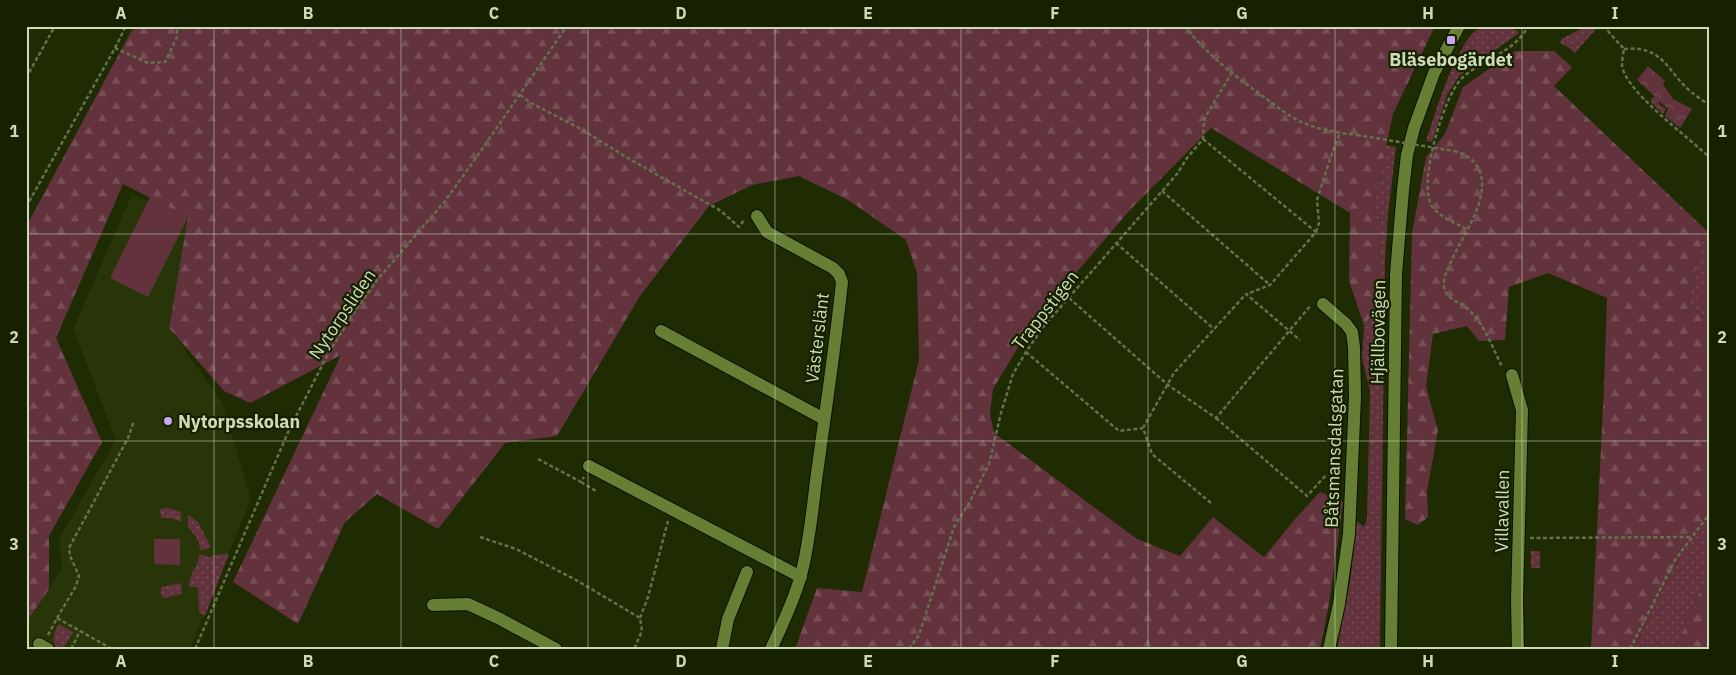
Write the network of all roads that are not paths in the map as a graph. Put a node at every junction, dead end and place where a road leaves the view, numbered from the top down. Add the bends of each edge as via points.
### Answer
1 (1459, 26) edge
2 (757, 216) dead end
3 (1323, 304) road end
4 (661, 331) dead end
5 (1512, 375) road end
6 (824, 419) junction
7 (589, 466) road end
8 (747, 572) dead end
9 (801, 577) junction
10 (433, 605) dead end
11 (556, 649) edge
12 (722, 649) edge
13 (771, 649) edge
14 (1329, 649) edge
15 (1391, 649) edge
16 (1518, 649) edge

1 - 15 street, Hjällbovägen via 1434,73 1414,128 1403,190 1396,283
2 - 6 street, Västerslänt via 767,232 833,268 842,282
3 - 14 street, Båtsmansdalsgatan via 1352,332 1355,397 1349,534
4 - 6 street, Västerslänt
5 - 16 street, Villavallen via 1522,410
6 - 9 street, Västerslänt
7 - 9 street
8 - 12 street via 728,619
9 - 13 street, Västerslänt
10 - 11 street via 468,604

